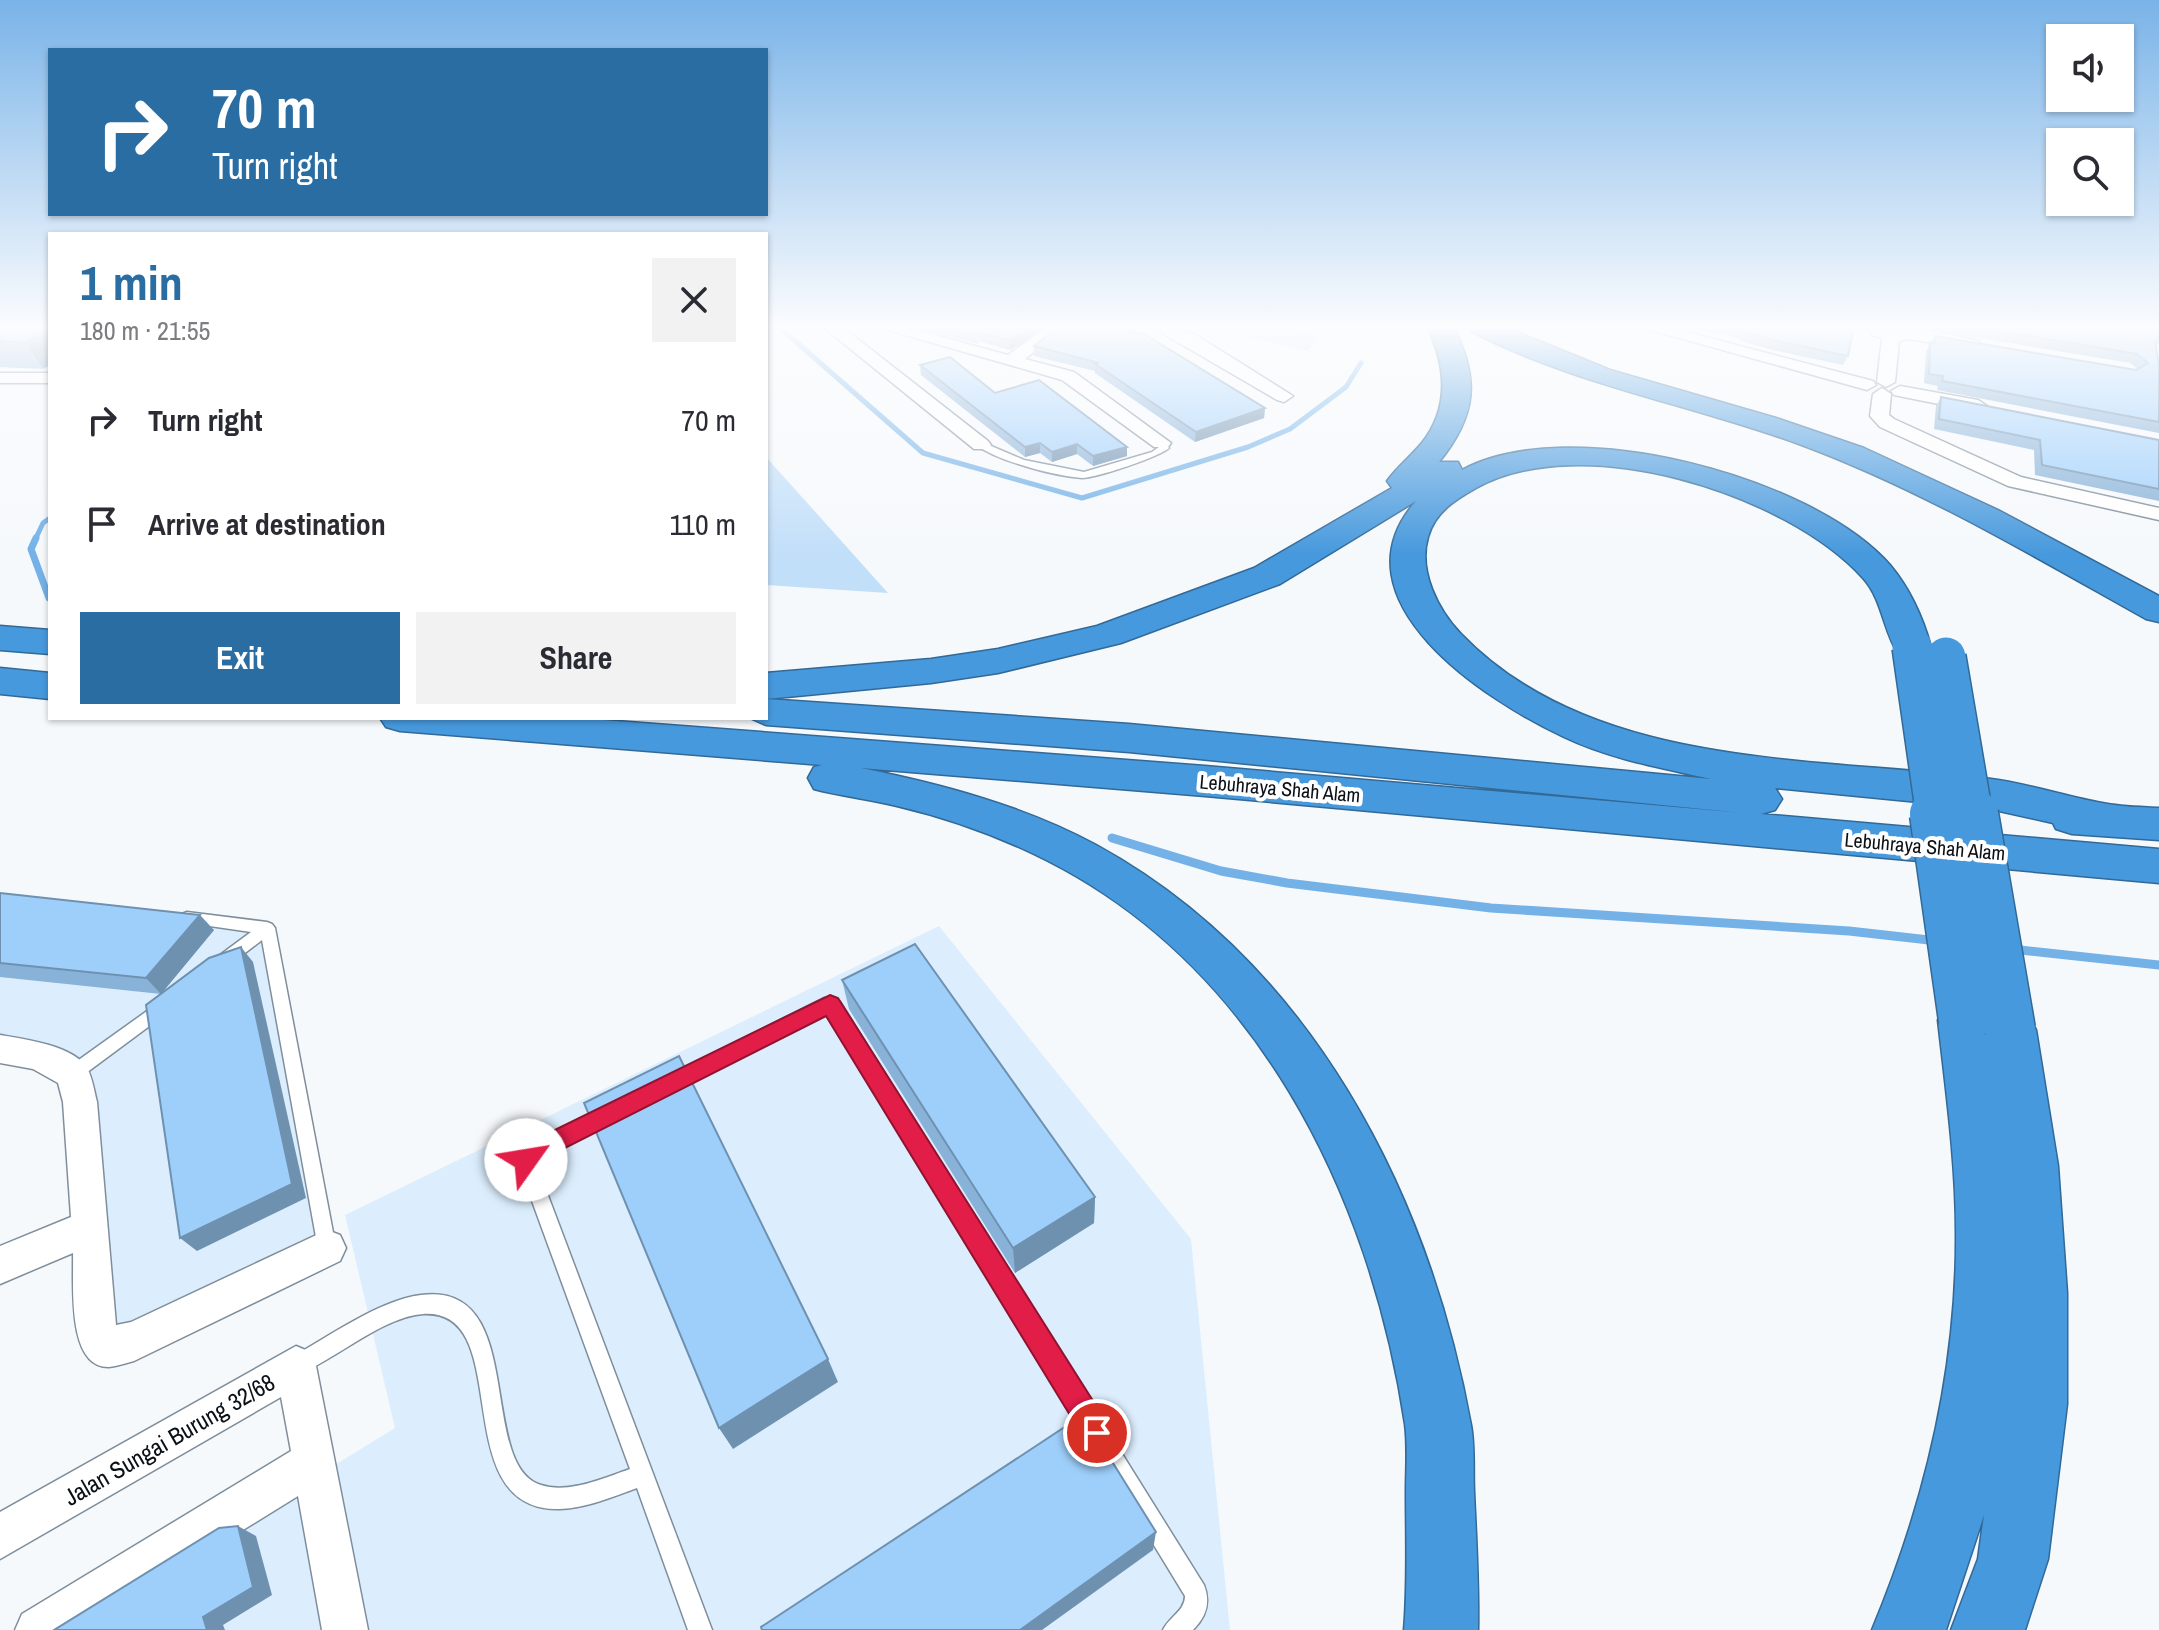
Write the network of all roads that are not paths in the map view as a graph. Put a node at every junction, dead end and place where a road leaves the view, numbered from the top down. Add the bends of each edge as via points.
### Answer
1 (928, 402) edge
2 (1104, 402) edge
3 (1458, 402) edge
4 (1692, 402) edge
5 (1881, 402) edge
6 (1956, 402) edge
7 (1992, 409) edge
8 (1161, 443) joint
9 (981, 445) joint
10 (2159, 514) edge
11 (1363, 518) junction
12 (2159, 611) edge
13 (0, 638) edge
14 (48, 642) edge
15 (1929, 652) junction
16 (0, 681) edge
17 (48, 686) edge
18 (768, 686) edge
19 (768, 712) edge
20 (422, 720) edge
21 (575, 734) junction
22 (2101, 819) junction
23 (2159, 824) edge
24 (2159, 866) edge
25 (173, 916) edge
26 (267, 928) junction
27 (206, 974) edge
28 (170, 1001) edge
29 (1987, 1025) junction
30 (0, 1049) edge
31 (72, 1074) junction
32 (657, 1090) edge
33 (629, 1104) edge
34 (90, 1227) junction
35 (327, 1248) joint
36 (0, 1265) edge
37 (296, 1366) junction
38 (315, 1461) junction
39 (643, 1475) junction
40 (0, 1537) edge
41 (38, 1630) edge
42 (345, 1630) edge
43 (700, 1630) edge
44 (1175, 1630) edge
45 (1441, 1630) edge
46 (1909, 1630) edge
47 (1988, 1630) edge

1 - 9 street
2 - 8 street
3 - 11 highway via 1428,459
4 - 12 highway via 1854,455 1954,500
5 - 10 street via 1879,416 1887,423 2015,482
6 - 7 street
8 - 9 lane via 1164,448 1155,454 1093,475 1021,462
11 - 15 highway via 1433,475 1504,450 1587,446 1691,461 1763,484 1854,531 1886,556 1914,588
11 - 18 highway via 1267,576 1108,635 998,661
13 - 14 highway
15 - 22 highway via 1888,588 1852,549 1768,499 1660,466 1556,457 1494,467 1463,479 1429,506 1408,549 1415,594 1447,643 1513,695 1587,733 1714,766 1995,795
15 - 29 highway, bridge
16 - 17 highway
19 - 22 highway, Lebuhraya Shah Alam via 1129,738 1868,808
20 - 21 highway, Lebuhraya Shah Alam
21 - 24 highway, Lebuhraya Shah Alam via 1205,781
21 - 45 highway via 876,785 994,821 1080,858 1154,905 1224,965 1295,1048 1344,1129 1400,1261 1438,1427
22 - 23 highway, Lebuhraya Shah Alam
25 - 26 lane
26 - 27 lane
26 - 35 lane
28 - 31 lane
29 - 46 highway via 1980,1143 1985,1246 1980,1369 1964,1457
29 - 47 highway via 2030,1166 2036,1293 2034,1404 2013,1559
30 - 31 street via 39,1056
31 - 34 street via 80,1102
32 - 44 lane via 824,1005 834,1007 1196,1593 1194,1613
33 - 39 lane via 526,1160
34 - 35 street via 97,1339 107,1347 134,1341
34 - 36 street
37 - 38 street, Jalan Sungai Burung 32/68
37 - 39 lane via 408,1307 440,1304 458,1310 478,1335 502,1451 523,1488 571,1497
37 - 40 street, Jalan Sungai Burung 32/68
38 - 41 street
38 - 42 street, Jalan Sungai Burung 32/68
39 - 43 lane

